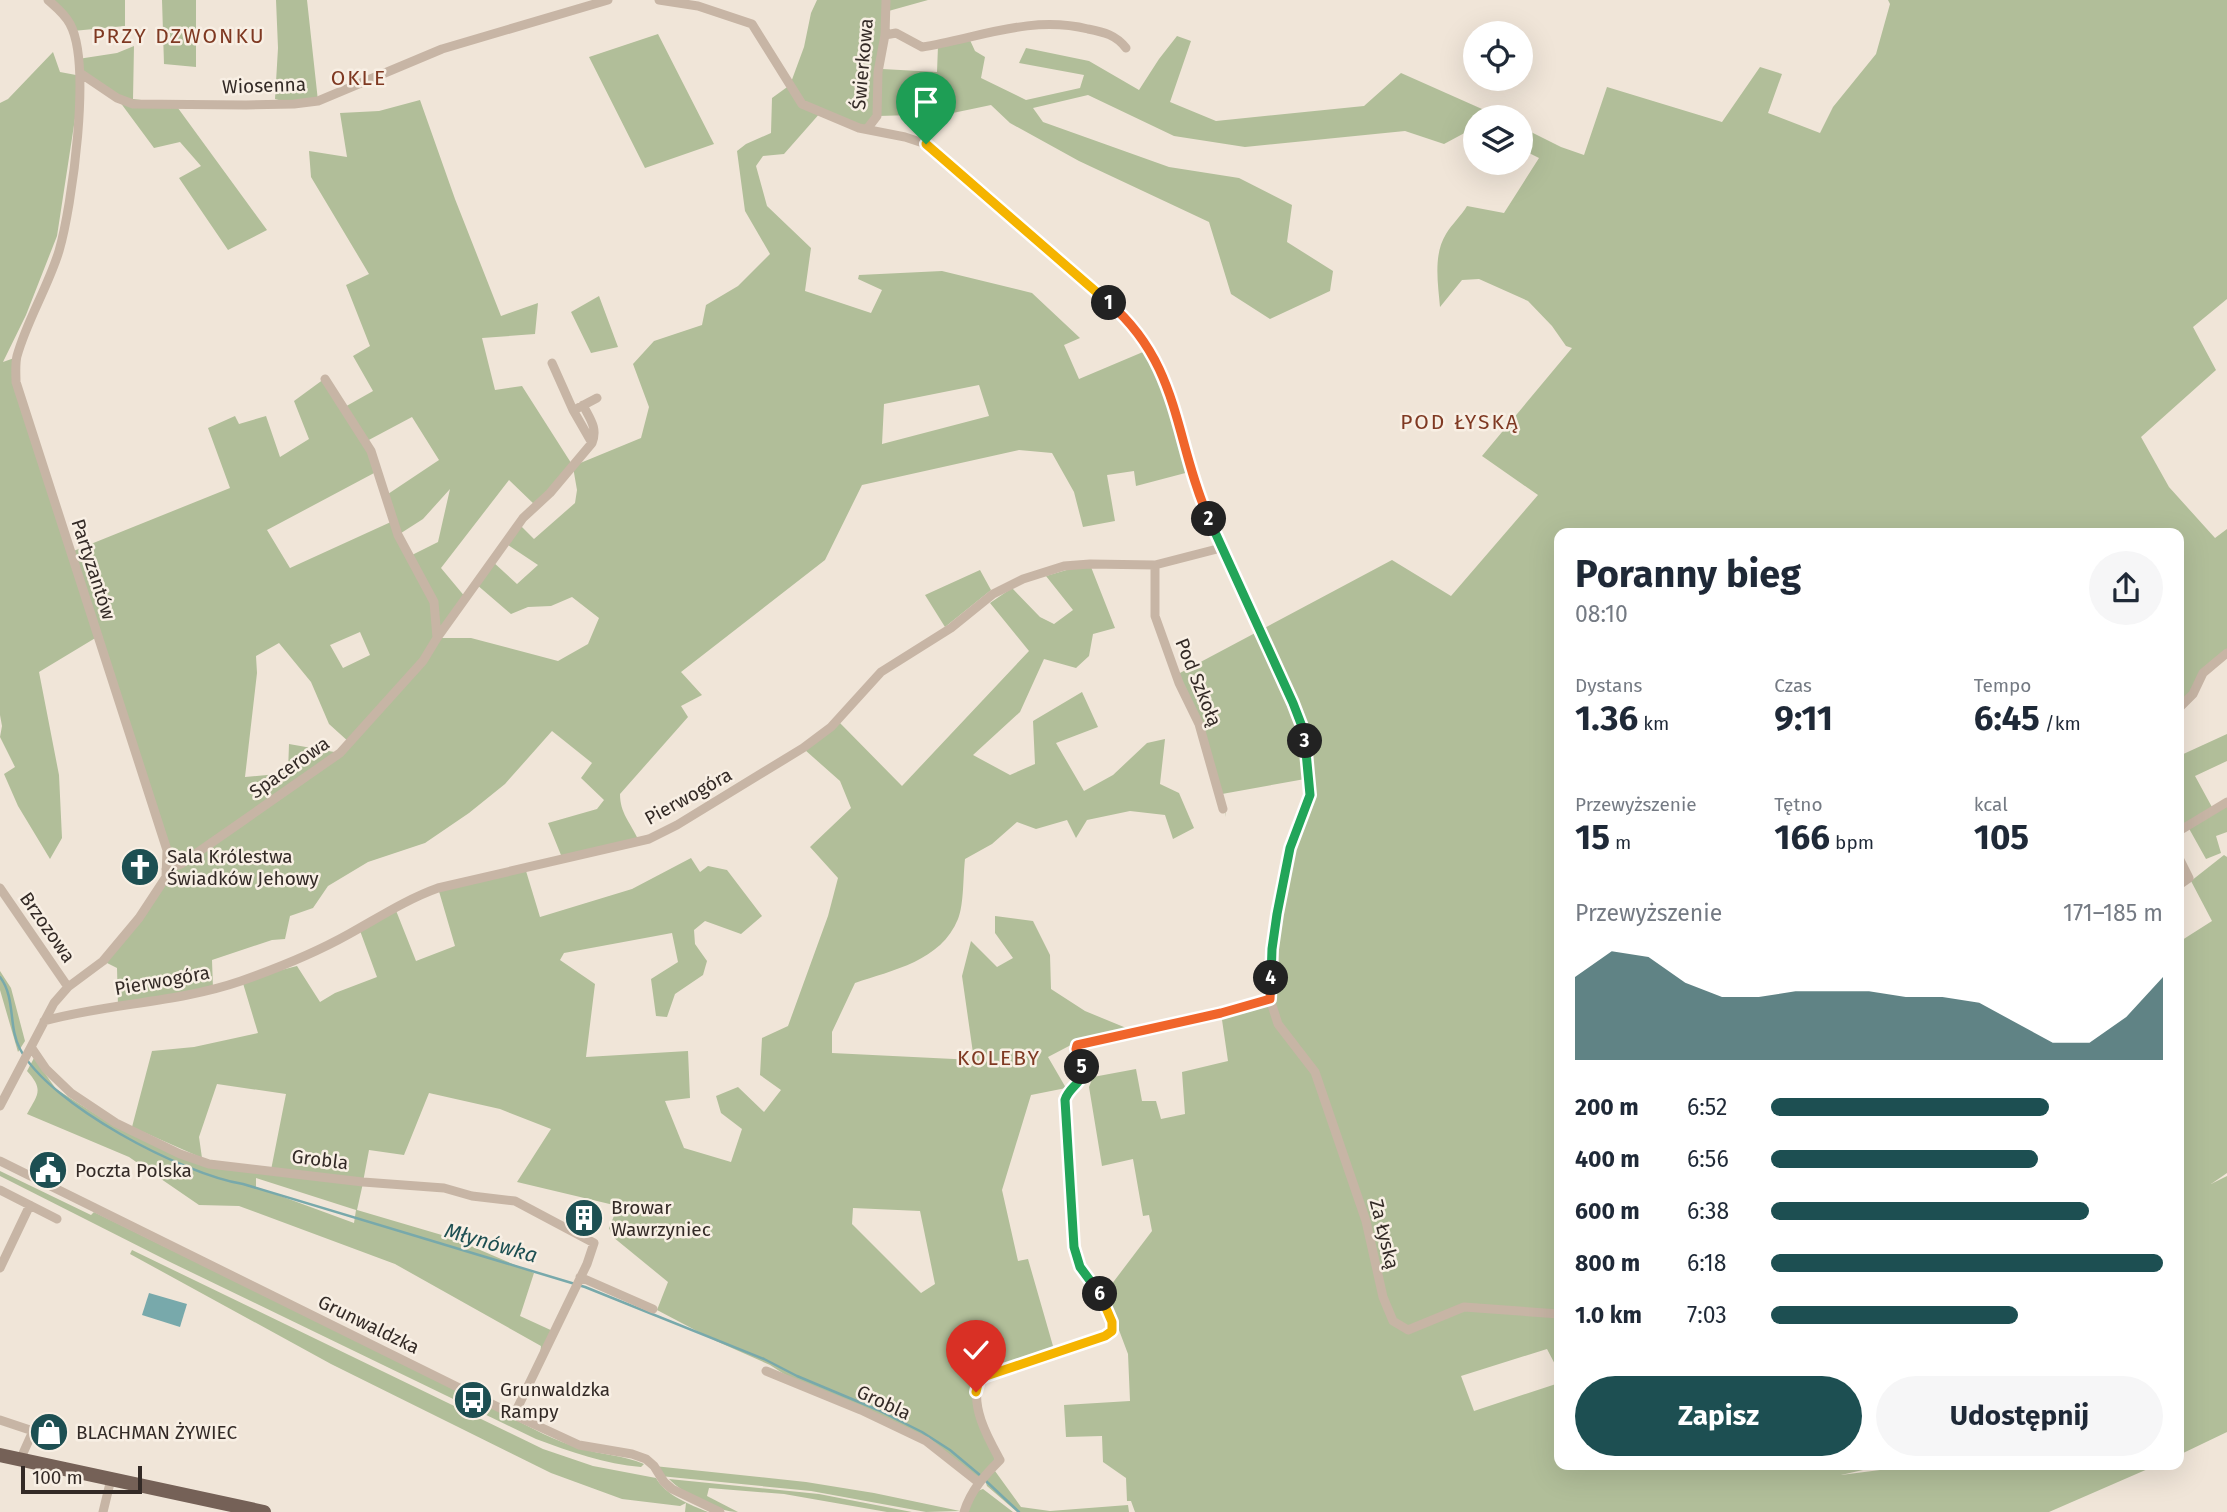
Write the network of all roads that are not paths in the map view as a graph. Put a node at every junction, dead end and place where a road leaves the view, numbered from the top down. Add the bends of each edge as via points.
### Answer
1 (48, 0) edge
2 (608, 0) edge
3 (659, 0) edge
4 (886, 0) edge
5 (885, 35) junction
6 (1126, 48) dead end
7 (80, 73) junction
8 (867, 129) junction
9 (552, 363) dead end
10 (324, 379) dead end
11 (597, 398) dead end
12 (583, 405) junction
13 (573, 410) junction
14 (592, 443) junction
15 (1221, 548) junction
16 (1155, 565) junction
17 (437, 638) junction
18 (2227, 653) edge
19 (2184, 703) edge
20 (2227, 802) edge
21 (1223, 809) dead end
22 (2184, 828) edge
23 (166, 869) junction
24 (0, 888) edge
25 (68, 986) junction
26 (1270, 999) junction
27 (44, 1021) junction
28 (31, 1047) junction
29 (0, 1106) edge
30 (0, 1161) edge
31 (0, 1190) edge
32 (30, 1205) junction
33 (57, 1219) dead end
34 (1, 1264) edge
35 (580, 1277) junction
36 (653, 1309) dead end
37 (1554, 1314) edge
38 (766, 1371) dead end
39 (514, 1415) junction
40 (0, 1420) edge
41 (0, 1455) edge
42 (20, 1460) junction
43 (111, 1479) junction
44 (978, 1482) junction
45 (103, 1512) edge
46 (264, 1512) edge
47 (720, 1512) edge
48 (964, 1512) edge

1 - 7 street, Partyzantów via 70,24
2 - 7 street, Wiosenna via 442,49 318,101 133,104
3 - 8 street via 698,6 752,24 802,104
4 - 5 street, Świerkowa
5 - 6 street via 896,33 922,47 1009,27 1074,25 1113,35
5 - 8 street, Świerkowa via 877,117
7 - 23 street, Partyzantów via 70,199 59,252 17,357 16,382 167,850
8 - 15 street via 926,144 1127,318 1164,378
9 - 13 street
10 - 17 street via 371,451 398,535 434,602
11 - 12 street
12 - 13 street
12 - 14 street via 596,434
13 - 14 street
14 - 17 street, Spacerowa via 523,517
15 - 16 street, Pierwogóra
15 - 26 street via 1293,703 1303,729 1307,762 1310,795 1290,848 1277,914
16 - 21 street, Pod Szkołą via 1155,616 1199,724
16 - 27 street, Pierwogóra via 1064,566 993,594 951,628 881,672 831,727 803,748 649,839 422,893 293,960 203,993 82,1010
17 - 23 street, Spacerowa via 424,661 340,753 181,864
18 - 19 street via 2203,674
20 - 22 street
23 - 25 street via 166,877 139,918 103,961
24 - 25 street, Brzozowa
25 - 27 street
26 - 37 street, Za Łyską via 1278,1024 1315,1072 1366,1221 1393,1321 1408,1331 1464,1307
26 - 44 street via 1077,1045 1083,1076 1065,1100 1074,1247 1080,1267 1104,1301 1112,1331 979,1380 976,1392 983,1424 1000,1460
27 - 28 street
28 - 29 street
28 - 35 street, Grobla via 71,1093 116,1123 209,1164 444,1188 515,1201 594,1243
30 - 39 street, Grunwaldzka
31 - 32 street
32 - 33 street
32 - 34 street
35 - 36 street
35 - 39 street, Grobla
38 - 44 street, Grobla via 926,1441
39 - 47 street, Grunwaldzka via 579,1445 646,1460 672,1489
40 - 42 street via 33,1431
41 - 42 main road
42 - 43 main road
43 - 45 street
43 - 46 main road
44 - 48 street

